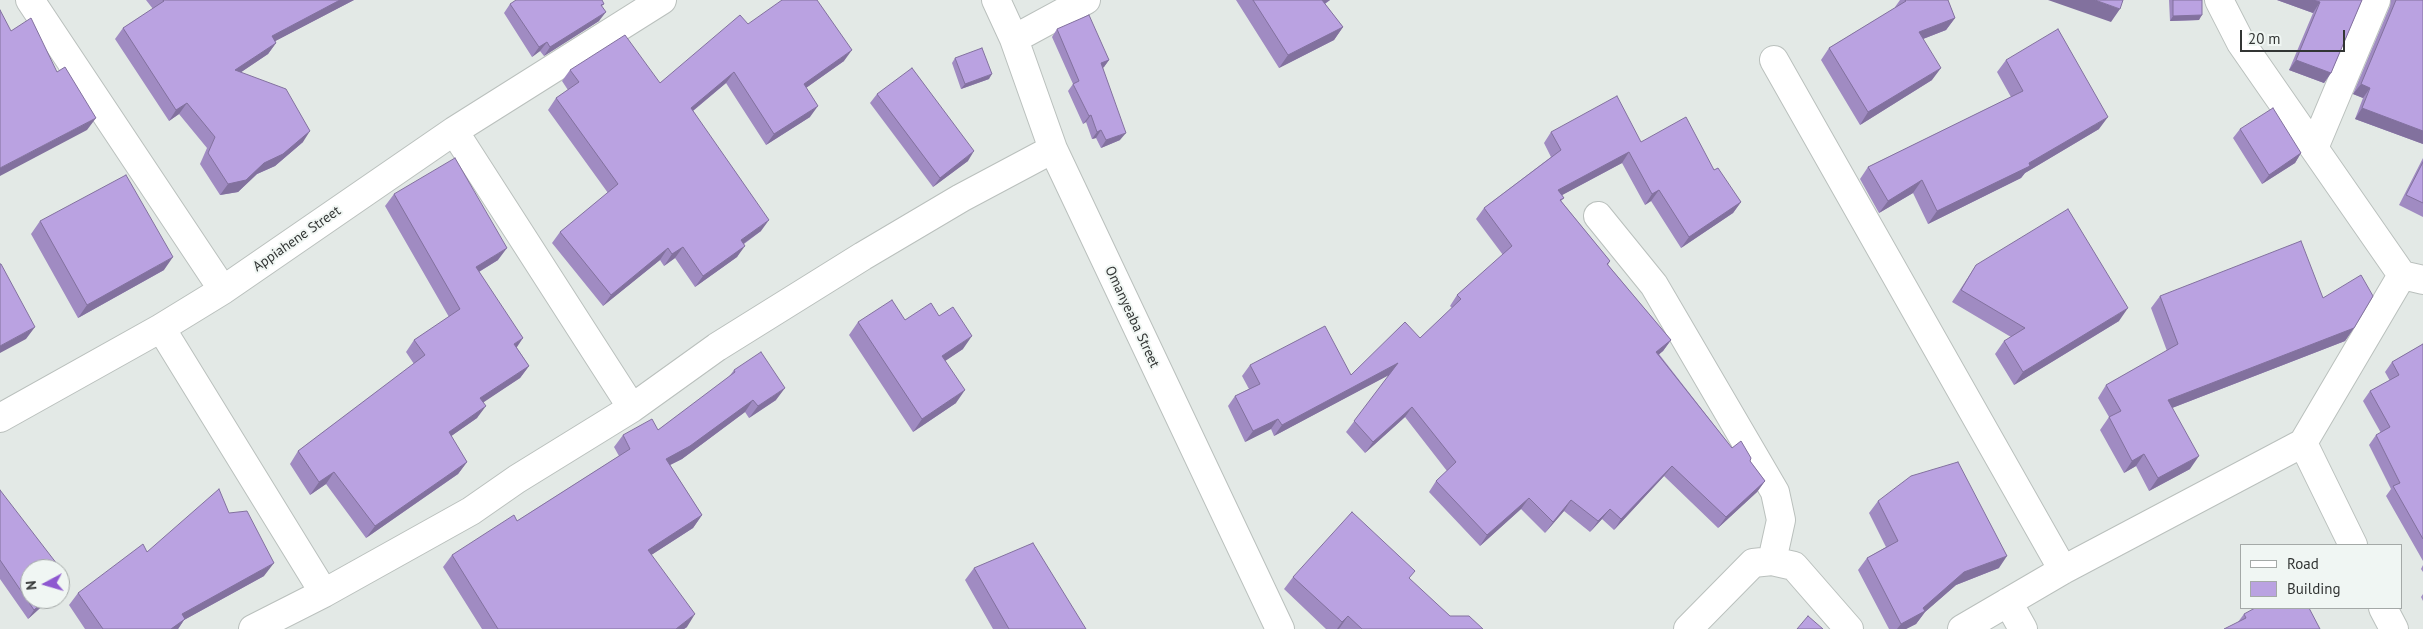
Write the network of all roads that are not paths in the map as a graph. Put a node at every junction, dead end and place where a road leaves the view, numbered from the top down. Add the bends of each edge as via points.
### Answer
1 (30, 0) edge
2 (662, 0) edge
3 (996, 0) edge
4 (1086, 0) edge
5 (2218, 0) edge
6 (2376, 0) edge
7 (1014, 39) junction
8 (1774, 60) dead end
9 (454, 131) junction
10 (2314, 148) junction
11 (1053, 149) junction
12 (1598, 216) dead end
13 (2413, 278) edge
14 (223, 290) junction
15 (161, 328) junction
16 (632, 408) junction
17 (0, 418) edge
18 (2303, 443) junction
19 (2353, 544) edge
20 (1772, 562) junction
21 (2063, 570) junction
22 (324, 593) junction
23 (2008, 602) junction
24 (2384, 609) edge
25 (253, 629) edge
26 (1280, 629) edge
27 (1688, 629) edge
28 (1849, 629) edge
29 (1962, 629) edge
30 (2023, 629) edge
31 (2394, 629) edge

1 - 14 street
2 - 9 street, Appiahene Street
3 - 7 street, Omanyeaba Street
4 - 7 street
5 - 10 street via 2241,43
6 - 10 street
7 - 11 street, Omanyeaba Street
8 - 21 street
9 - 14 street, Appiahene Street
9 - 16 street
10 - 13 street
11 - 16 street via 863,256 717,347
11 - 26 street, Omanyeaba Street
12 - 20 street via 1654,285 1776,492 1781,520
13 - 18 street
14 - 15 street, Appiahene Street
15 - 17 street, Appiahene Street
15 - 22 street
16 - 22 street via 517,479 472,511
18 - 19 street
18 - 21 street
20 - 27 street via 1753,564
20 - 28 street via 1794,566
21 - 23 street
22 - 25 street
23 - 29 street
23 - 30 street
24 - 31 street

